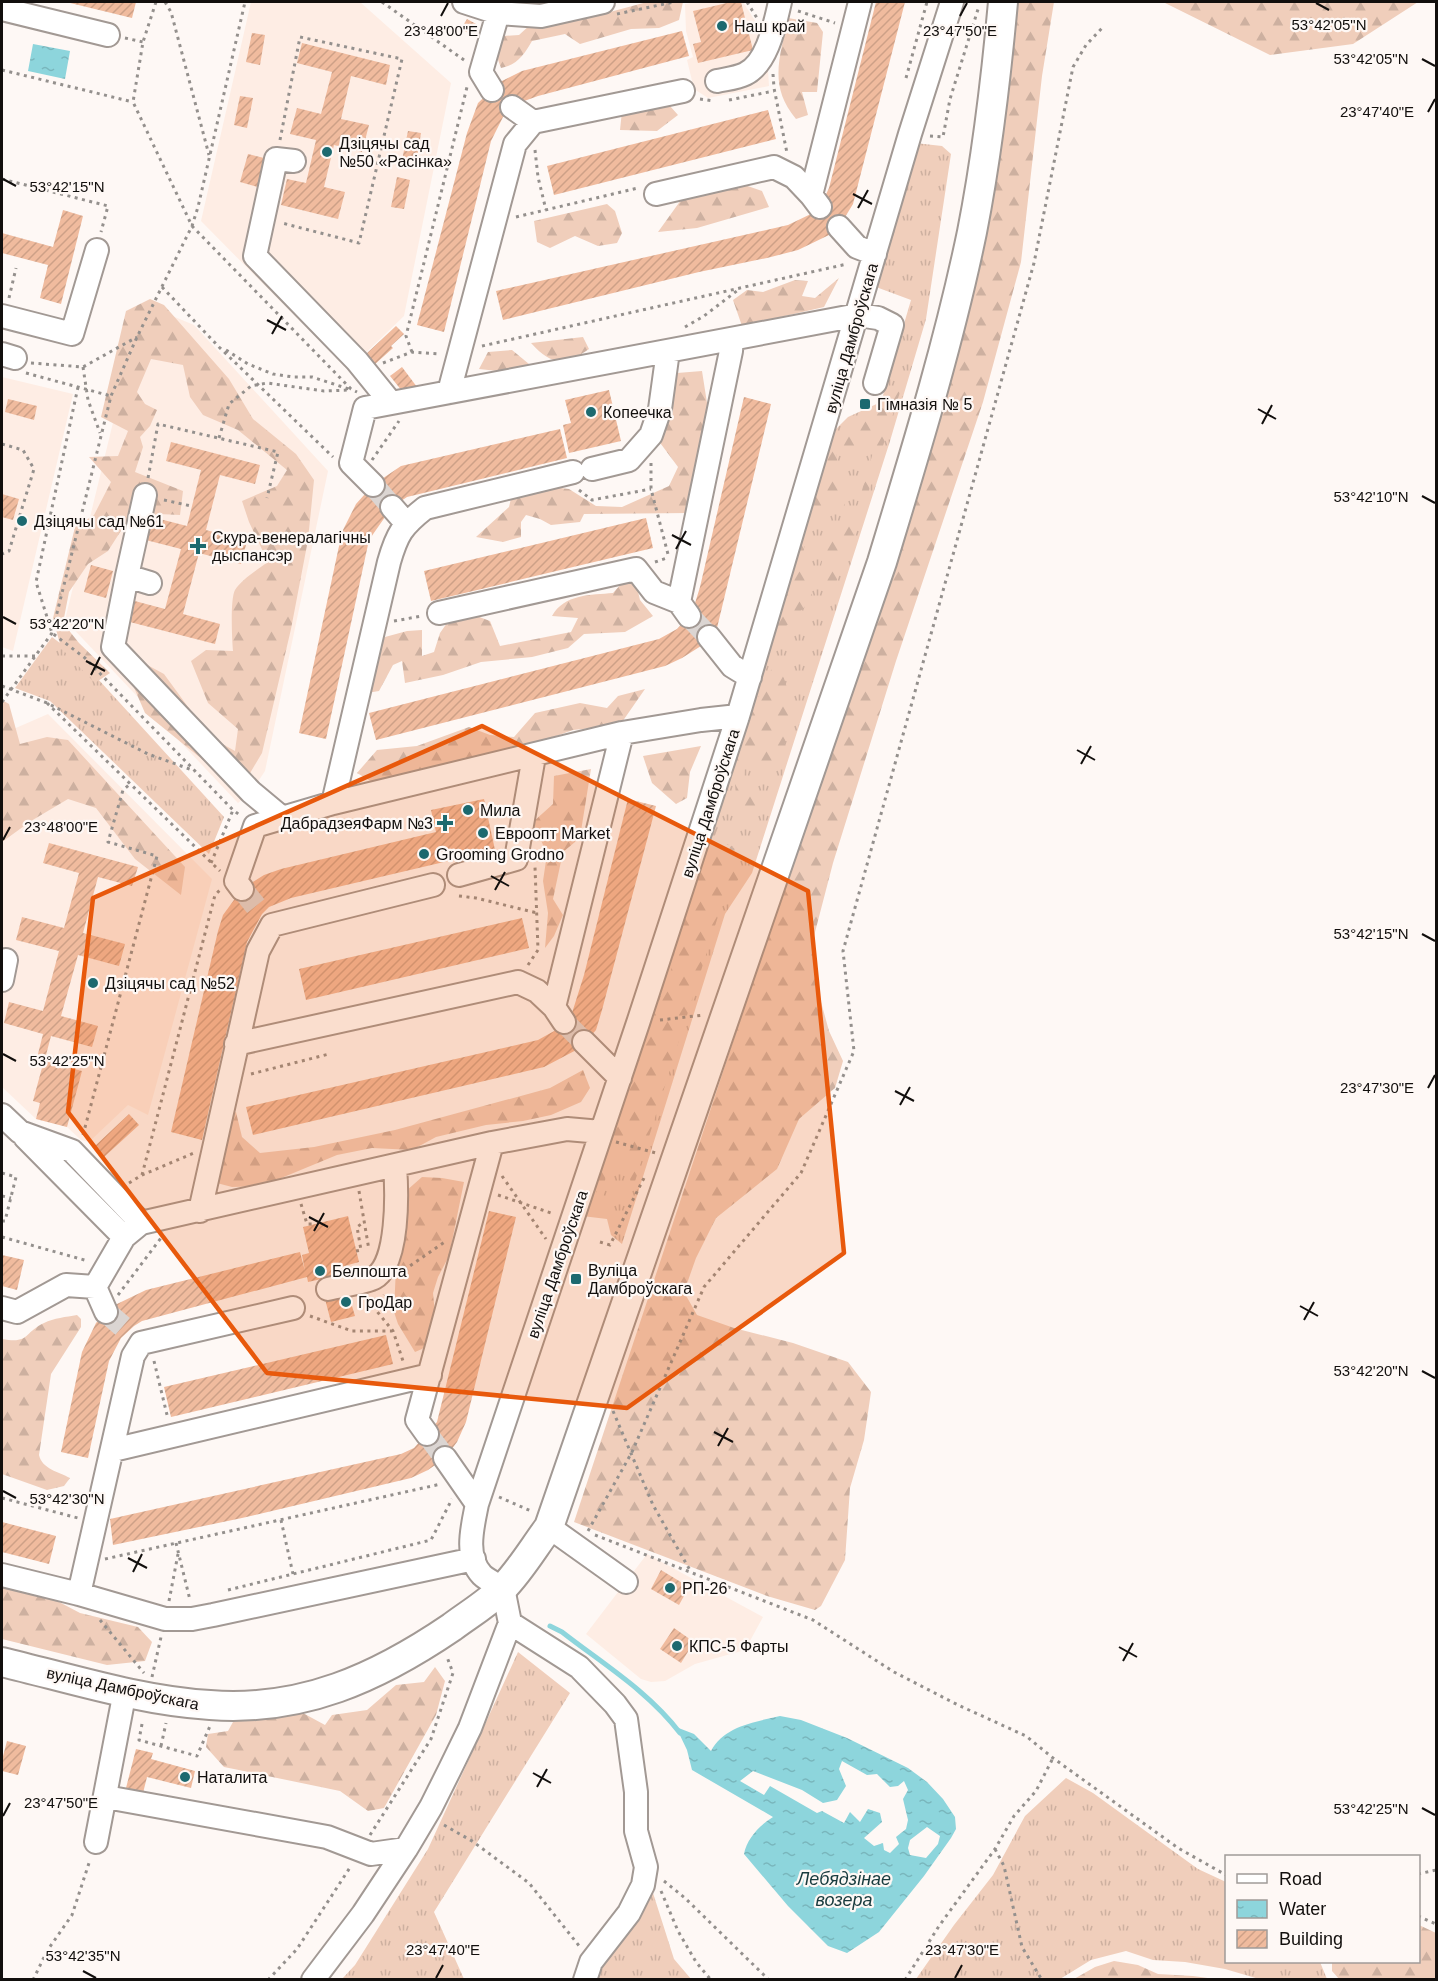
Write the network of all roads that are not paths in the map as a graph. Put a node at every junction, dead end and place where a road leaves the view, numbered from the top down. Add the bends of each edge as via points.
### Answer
1 (464, 2) edge
2 (603, 2) edge
3 (860, 2) edge
4 (952, 2) edge
5 (1003, 2) edge
6 (780, 3) edge
7 (2, 9) edge
8 (543, 9) edge
9 (498, 13) junction
10 (108, 34) dead end
11 (717, 81) dead end
12 (480, 83) road end
13 (683, 92) dead end
14 (512, 107) dead end
15 (533, 122) junction
16 (285, 160) road end
17 (656, 194) dead end
18 (839, 227) dead end
19 (97, 250) road end
20 (875, 254) junction
21 (858, 315) junction
22 (3, 317) edge
23 (732, 339) junction
24 (668, 351) junction
25 (875, 383) dead end
26 (449, 392) junction
27 (391, 403) junction
28 (362, 474) tunnel mouth
29 (145, 495) road end
30 (127, 576) junction
31 (150, 582) dead end
32 (439, 613) road end
33 (709, 637) tunnel mouth
34 (750, 677) junction
35 (738, 716) junction
36 (622, 733) junction
37 (534, 756) junction
38 (333, 803) junction
39 (281, 817) junction
40 (459, 875) dead end
41 (236, 884) road end
42 (433, 885) road end
43 (584, 1042) tunnel mouth
44 (236, 1044) junction
45 (620, 1078) junction
46 (2, 1115) edge
47 (20, 1132) junction
48 (607, 1136) junction
49 (490, 1150) junction
50 (396, 1166) junction
51 (200, 1211) junction
52 (133, 1230) junction
53 (95, 1287) junction
54 (328, 1289) dead end
55 (111, 1305) tunnel mouth
56 (2, 1308) edge
57 (293, 1308) road end
58 (420, 1377) junction
59 (427, 1434) tunnel mouth
60 (113, 1450) junction
61 (444, 1458) tunnel mouth
62 (486, 1499) junction
63 (544, 1521) junction
64 (474, 1559) junction
65 (2, 1575) edge
66 (626, 1582) dead end
67 (503, 1588) junction
68 (78, 1594) junction
69 (510, 1623) junction
70 (2, 1662) edge
71 (125, 1691) junction
72 (106, 1797) junction
73 (94, 1848) road end
74 (406, 1849) junction
75 (588, 1971) edge
76 (313, 1980) edge

1 - 9 street
2 - 8 street
3 - 17 street via 816,201 794,177 774,167
4 - 20 street, вуліца Дамброўскага
5 - 63 main road, вуліца Дамброўскага via 990,123 972,233 882,562 597,1389
6 - 11 street via 771,40 757,64 746,74
7 - 10 street
8 - 9 street
9 - 12 street
13 - 15 street
14 - 15 street
15 - 26 street via 515,144
16 - 27 street via 255,256 357,361 359,382
18 - 20 street via 857,248
19 - 22 street via 72,334
20 - 21 street, вуліца Дамброўскага
21 - 23 street
21 - 25 street via 892,325
21 - 34 street, вуліца Дамброўскага
23 - 24 street
23 - 32 street via 688,556 684,609 654,592 636,569
24 - 26 street
24 - 38 street via 660,408 651,435 628,460 399,515
26 - 27 street
27 - 28 street via 365,408
29 - 30 street
30 - 31 street
30 - 39 street via 113,647 251,792
33 - 34 street via 732,666
34 - 35 street, вуліца Дамброўскага
35 - 36 street
35 - 45 street, вуліца Дамброўскага
36 - 37 street
36 - 44 street via 559,1014 537,991 518,982
37 - 38 street
37 - 40 street via 516,859
38 - 39 street
39 - 41 street via 255,826
42 - 44 street via 267,920
43 - 45 street
44 - 51 street
45 - 48 street, вуліца Дамброўскага
46 - 47 street
47 - 52 street
47 - 52 street via 72,1151
48 - 49 street via 567,1129
48 - 62 street, вуліца Дамброўскага
49 - 50 street
49 - 58 street
50 - 51 street
50 - 54 street via 393,1248 380,1285
51 - 52 street
52 - 53 street
53 - 55 street
53 - 56 street via 66,1285 17,1312
57 - 60 street via 135,1342
58 - 59 street via 417,1420
58 - 60 street
60 - 68 street
61 - 62 street
62 - 64 street, вуліца Дамброўскага via 471,1536
63 - 66 street
63 - 67 main road, вуліца Дамброўскага
64 - 67 street via 482,1575
64 - 68 street via 192,1619
65 - 68 street
67 - 69 street
67 - 71 main road, вуліца Дамброўскага via 438,1636 361,1679 320,1695 290,1702 210,1706
69 - 74 street via 470,1728
69 - 75 street via 579,1667 626,1719 636,1792 636,1831 646,1867 643,1885 629,1913
70 - 71 main road, вуліца Дамброўскага
71 - 72 street
72 - 73 street
72 - 74 street via 327,1837 371,1854
74 - 76 street

